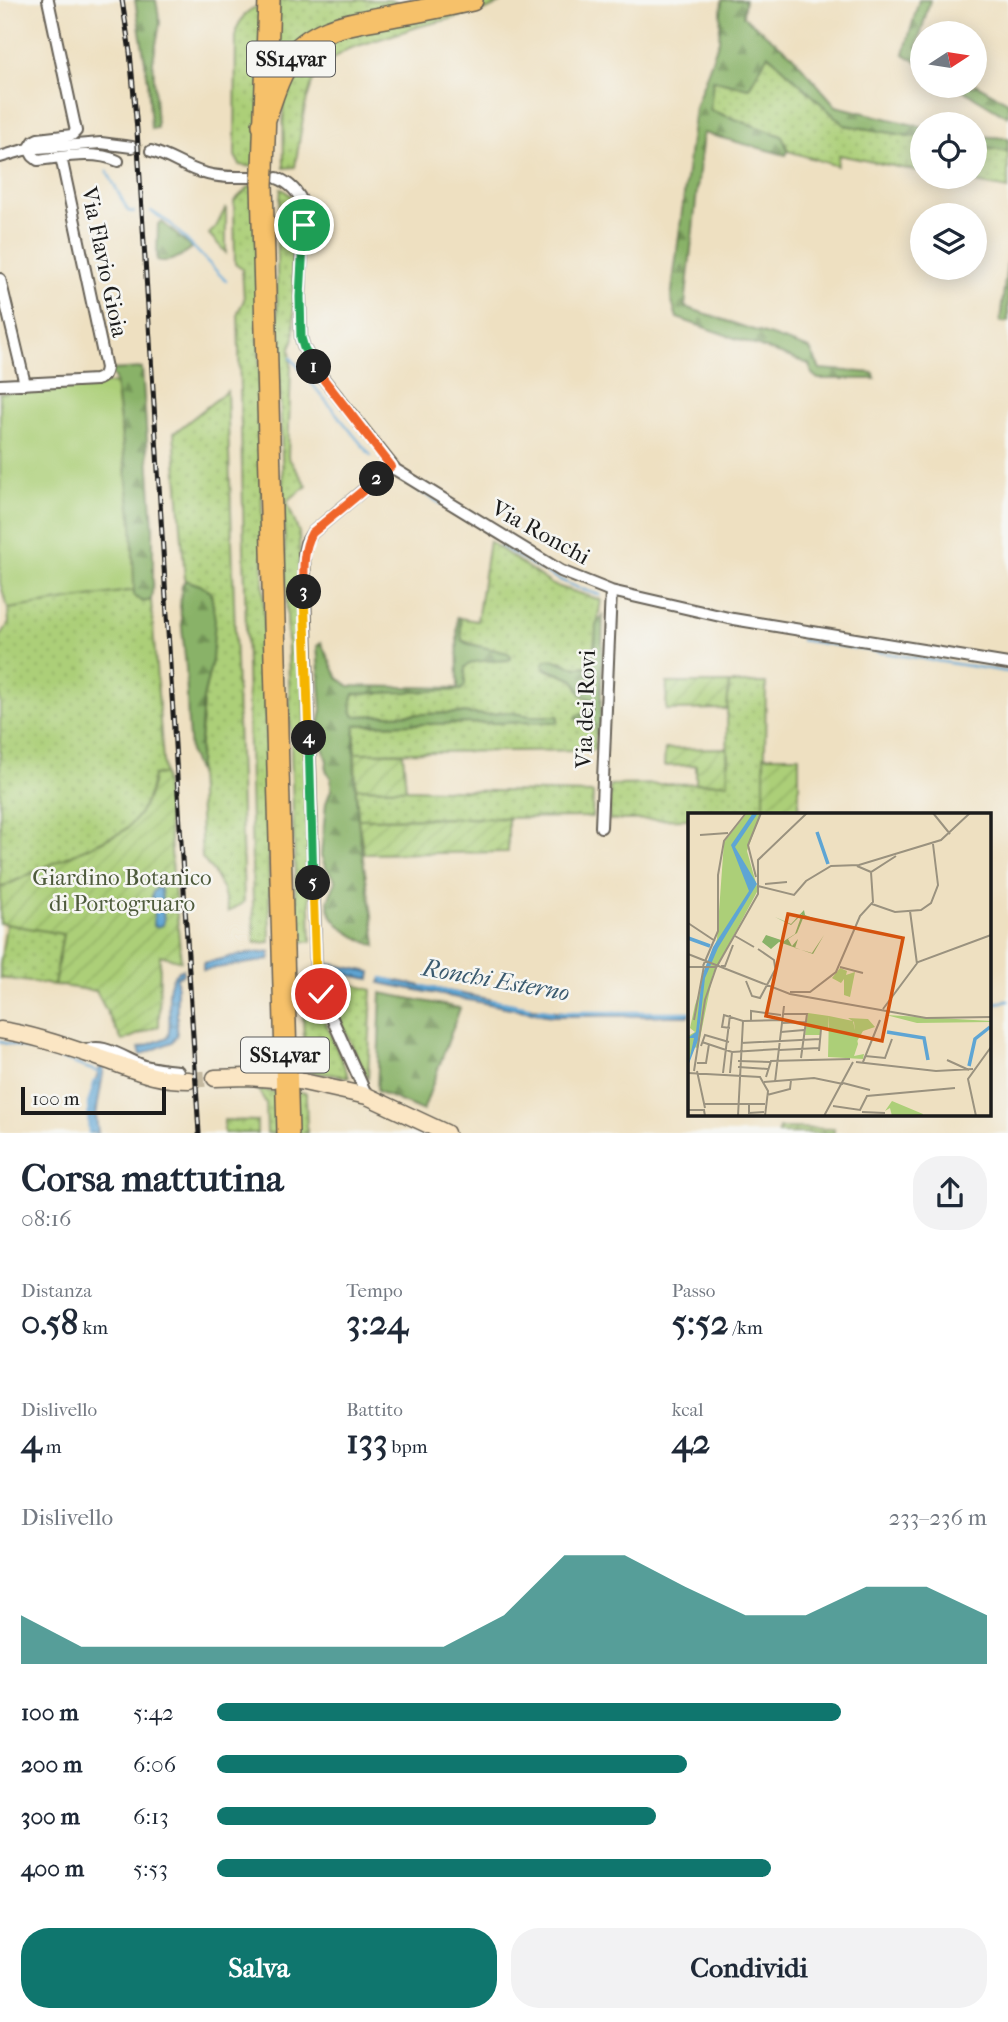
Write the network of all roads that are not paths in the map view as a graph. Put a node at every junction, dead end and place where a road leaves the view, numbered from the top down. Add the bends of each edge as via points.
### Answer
1 (48, 0) edge
2 (270, 0) edge
3 (405, 0) edge
4 (472, 0) edge
5 (263, 125) junction
6 (132, 147) tunnel mouth
7 (29, 149) junction
8 (151, 151) tunnel mouth
9 (0, 158) edge
10 (61, 158) junction
11 (118, 161) dead end
12 (264, 177) junction
13 (0, 279) edge
14 (26, 384) junction
15 (0, 385) edge
16 (391, 466) junction
17 (611, 591) junction
18 (1008, 664) edge
19 (601, 827) dead end
20 (0, 1030) edge
21 (184, 1075) tunnel mouth
22 (215, 1078) tunnel mouth
23 (274, 1079) dead end
24 (299, 1081) dead end
25 (367, 1096) junction
26 (288, 1133) edge
27 (446, 1133) edge

1 - 7 street via 76,131 38,139
2 - 5 highway, SS14var
3 - 4 highway
4 - 5 highway, SS14var via 352,23 311,39 286,66
5 - 12 highway, SS14var
6 - 7 street via 101,143
7 - 9 street
7 - 10 street via 38,160
8 - 12 street via 204,173
10 - 11 street via 94,155
10 - 14 street, Via Flavio Gioia via 105,375 96,380
12 - 16 street, Via Ronchi via 292,187 304,206 300,297 304,348
12 - 26 highway, SS14var
13 - 14 street
14 - 15 street
16 - 17 street, Via Ronchi via 561,571
16 - 25 street via 312,533 304,553 316,974
17 - 18 street, Via Ronchi via 733,620
17 - 19 street, Via dei Rovi
20 - 21 street via 40,1038 143,1074 161,1078
22 - 23 street
24 - 25 street
25 - 27 street

